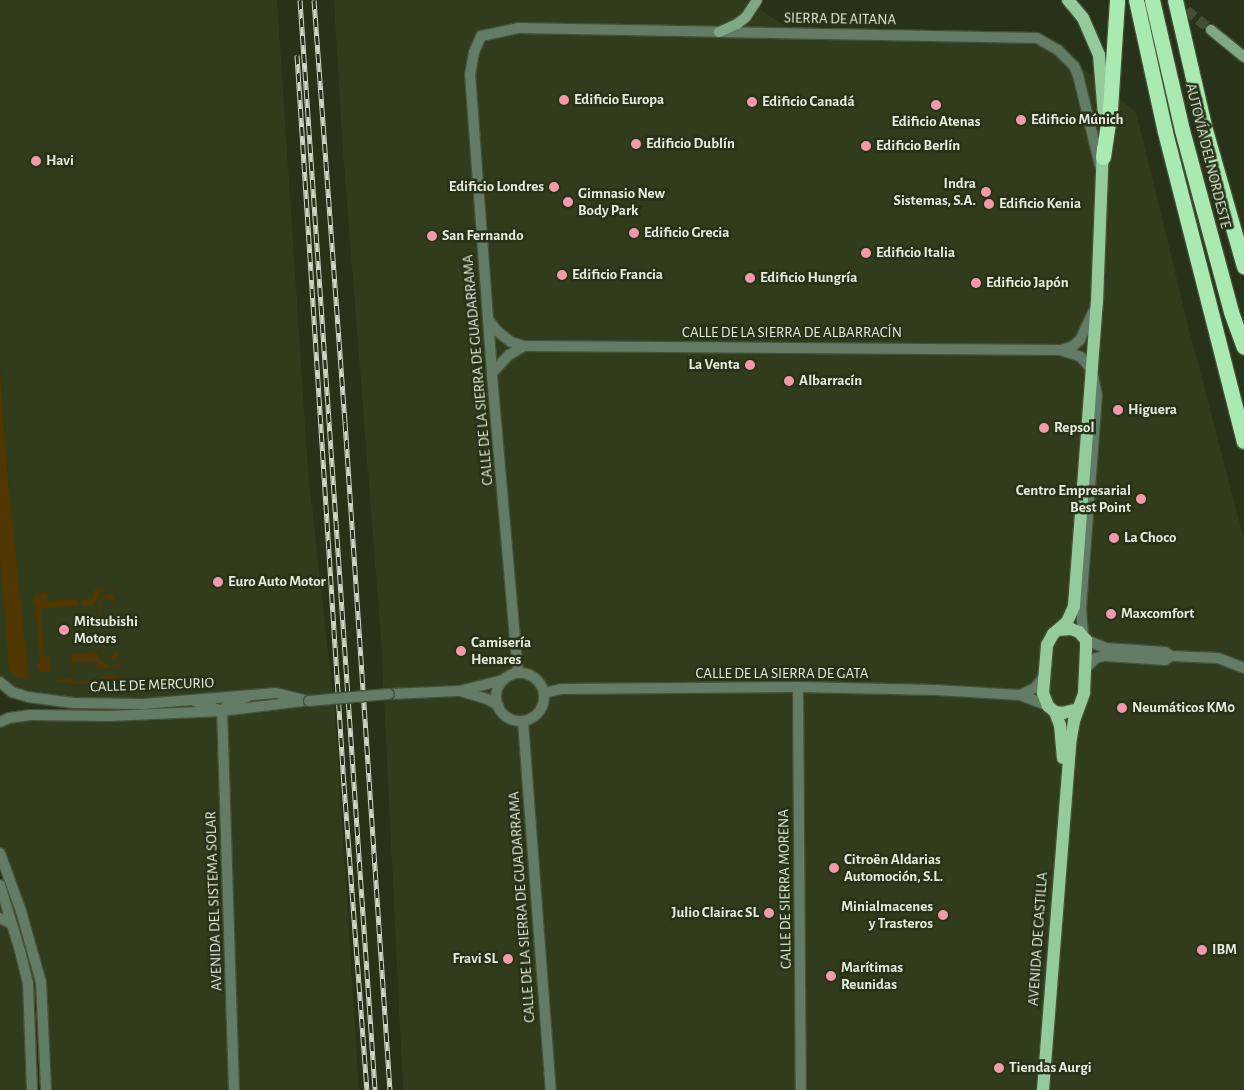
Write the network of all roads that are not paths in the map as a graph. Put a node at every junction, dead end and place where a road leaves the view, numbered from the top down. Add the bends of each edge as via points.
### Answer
1 (757, 0) edge
2 (1068, 0) edge
3 (1117, 0) edge
4 (1136, 0) edge
5 (1152, 0) edge
6 (1175, 0) edge
7 (1210, 30) tunnel mouth
8 (719, 32) junction
9 (481, 36) joint
10 (1244, 57) edge
11 (1103, 157) junction
12 (1102, 177) junction
13 (1244, 266) edge
14 (1097, 302) junction
15 (488, 319) junction
16 (524, 346) junction
17 (1244, 347) edge
18 (1060, 350) junction
19 (1092, 370) junction
20 (492, 373) junction
21 (1244, 441) edge
22 (1058, 630) junction
23 (1084, 638) junction
24 (1172, 656) junction
25 (1086, 668) junction
26 (1244, 668) edge
27 (518, 673) junction
28 (1044, 677) junction
29 (502, 680) junction
30 (0, 682) edge
31 (798, 687) junction
32 (459, 691) junction
33 (544, 693) junction
34 (250, 695) junction
35 (1020, 695) junction
36 (192, 700) junction
37 (309, 701) junction
38 (498, 705) junction
39 (1051, 709) junction
40 (1078, 709) junction
41 (222, 711) junction
42 (523, 721) junction
43 (0, 722) edge
44 (1066, 791) junction
45 (0, 853) edge
46 (0, 885) edge
47 (12, 887) junction
48 (2, 898) edge
49 (0, 918) edge
50 (12, 924) junction
51 (32, 1090) edge
52 (46, 1090) edge
53 (234, 1090) edge
54 (551, 1090) edge
55 (801, 1090) edge
56 (1043, 1090) edge

1 - 8 main road via 737,24
2 - 11 main road via 1083,18 1099,55
3 - 11 highway via 1110,109
4 - 21 highway via 1165,132
5 - 17 highway, AUTOVÍA DEL NORDESTE via 1185,140 1231,312
6 - 13 highway, AUTOVÍA DEL NORDESTE via 1204,126
7 - 10 main road
8 - 9 street, SIERRA DE AITANA via 518,28
8 - 12 street, SIERRA DE AITANA via 1037,38 1058,50 1074,66
9 - 15 street, CALLE DE LA SIERRA DE GUADARRAMA via 470,75
11 - 12 main road
12 - 14 main road
14 - 18 street via 1080,340
14 - 19 main road
15 - 16 street, CALLE DE LA SIERRA DE ALBARRACÍN via 511,342
15 - 20 street, CALLE DE LA SIERRA DE GUADARRAMA
16 - 18 street, CALLE DE LA SIERRA DE ALBARRACÍN
16 - 20 street via 509,355
18 - 19 street, CALLE DE LA SIERRA DE ALBARRACÍN via 1081,357
19 - 22 main road via 1074,606 1067,622
19 - 23 street via 1097,395 1081,607
20 - 27 street, CALLE DE LA SIERRA DE GUADARRAMA
22 - 23 main road via 1076,630
22 - 28 main road, AVENIDA DE CASTILLA via 1047,645
23 - 24 street via 1106,648 1165,652
23 - 25 main road, AVENIDA DE CASTILLA
24 - 25 street via 1165,660 1105,656 1096,658
24 - 26 street via 1218,658
25 - 40 main road, AVENIDA DE CASTILLA via 1084,693
27 - 29 street
27 - 33 street via 536,678
28 - 35 street via 1035,688
28 - 39 main road, AVENIDA DE CASTILLA via 1044,698
29 - 32 street
29 - 38 street via 496,695
30 - 36 street, CALLE DE MERCURIO via 12,692 28,698 74,703 142,704
31 - 33 street, CALLE DE LA SIERRA DE GATA via 561,689
31 - 35 street, CALLE DE LA SIERRA DE GATA
31 - 55 street, CALLE DE SIERRA MORENA
32 - 37 street, CALLE DE MERCURIO, bridge
32 - 38 street
33 - 42 street via 540,711
34 - 36 street, CALLE DE MERCURIO
34 - 37 street, CALLE DE MERCURIO via 276,694
34 - 41 street via 227,705
35 - 39 street, CALLE DE LA SIERRA DE GATA
36 - 41 street
37 - 41 street, CALLE DE MERCURIO
38 - 42 street via 502,713 513,720
39 - 40 main road via 1063,713
39 - 44 main road, AVENIDA DE CASTILLA via 1060,725
40 - 44 main road, AVENIDA DE CASTILLA via 1071,738
41 - 43 street, CALLE DE MERCURIO via 109,716 32,715
41 - 53 street, AVENIDA DEL SISTEMA SOLAR
42 - 54 street, CALLE DE LA SIERRA DE GUADARRAMA
44 - 56 main road, AVENIDA DE CASTILLA
45 - 47 street
46 - 48 street
47 - 48 street
47 - 52 street via 40,982
48 - 50 street
49 - 50 street
50 - 51 street via 28,984

